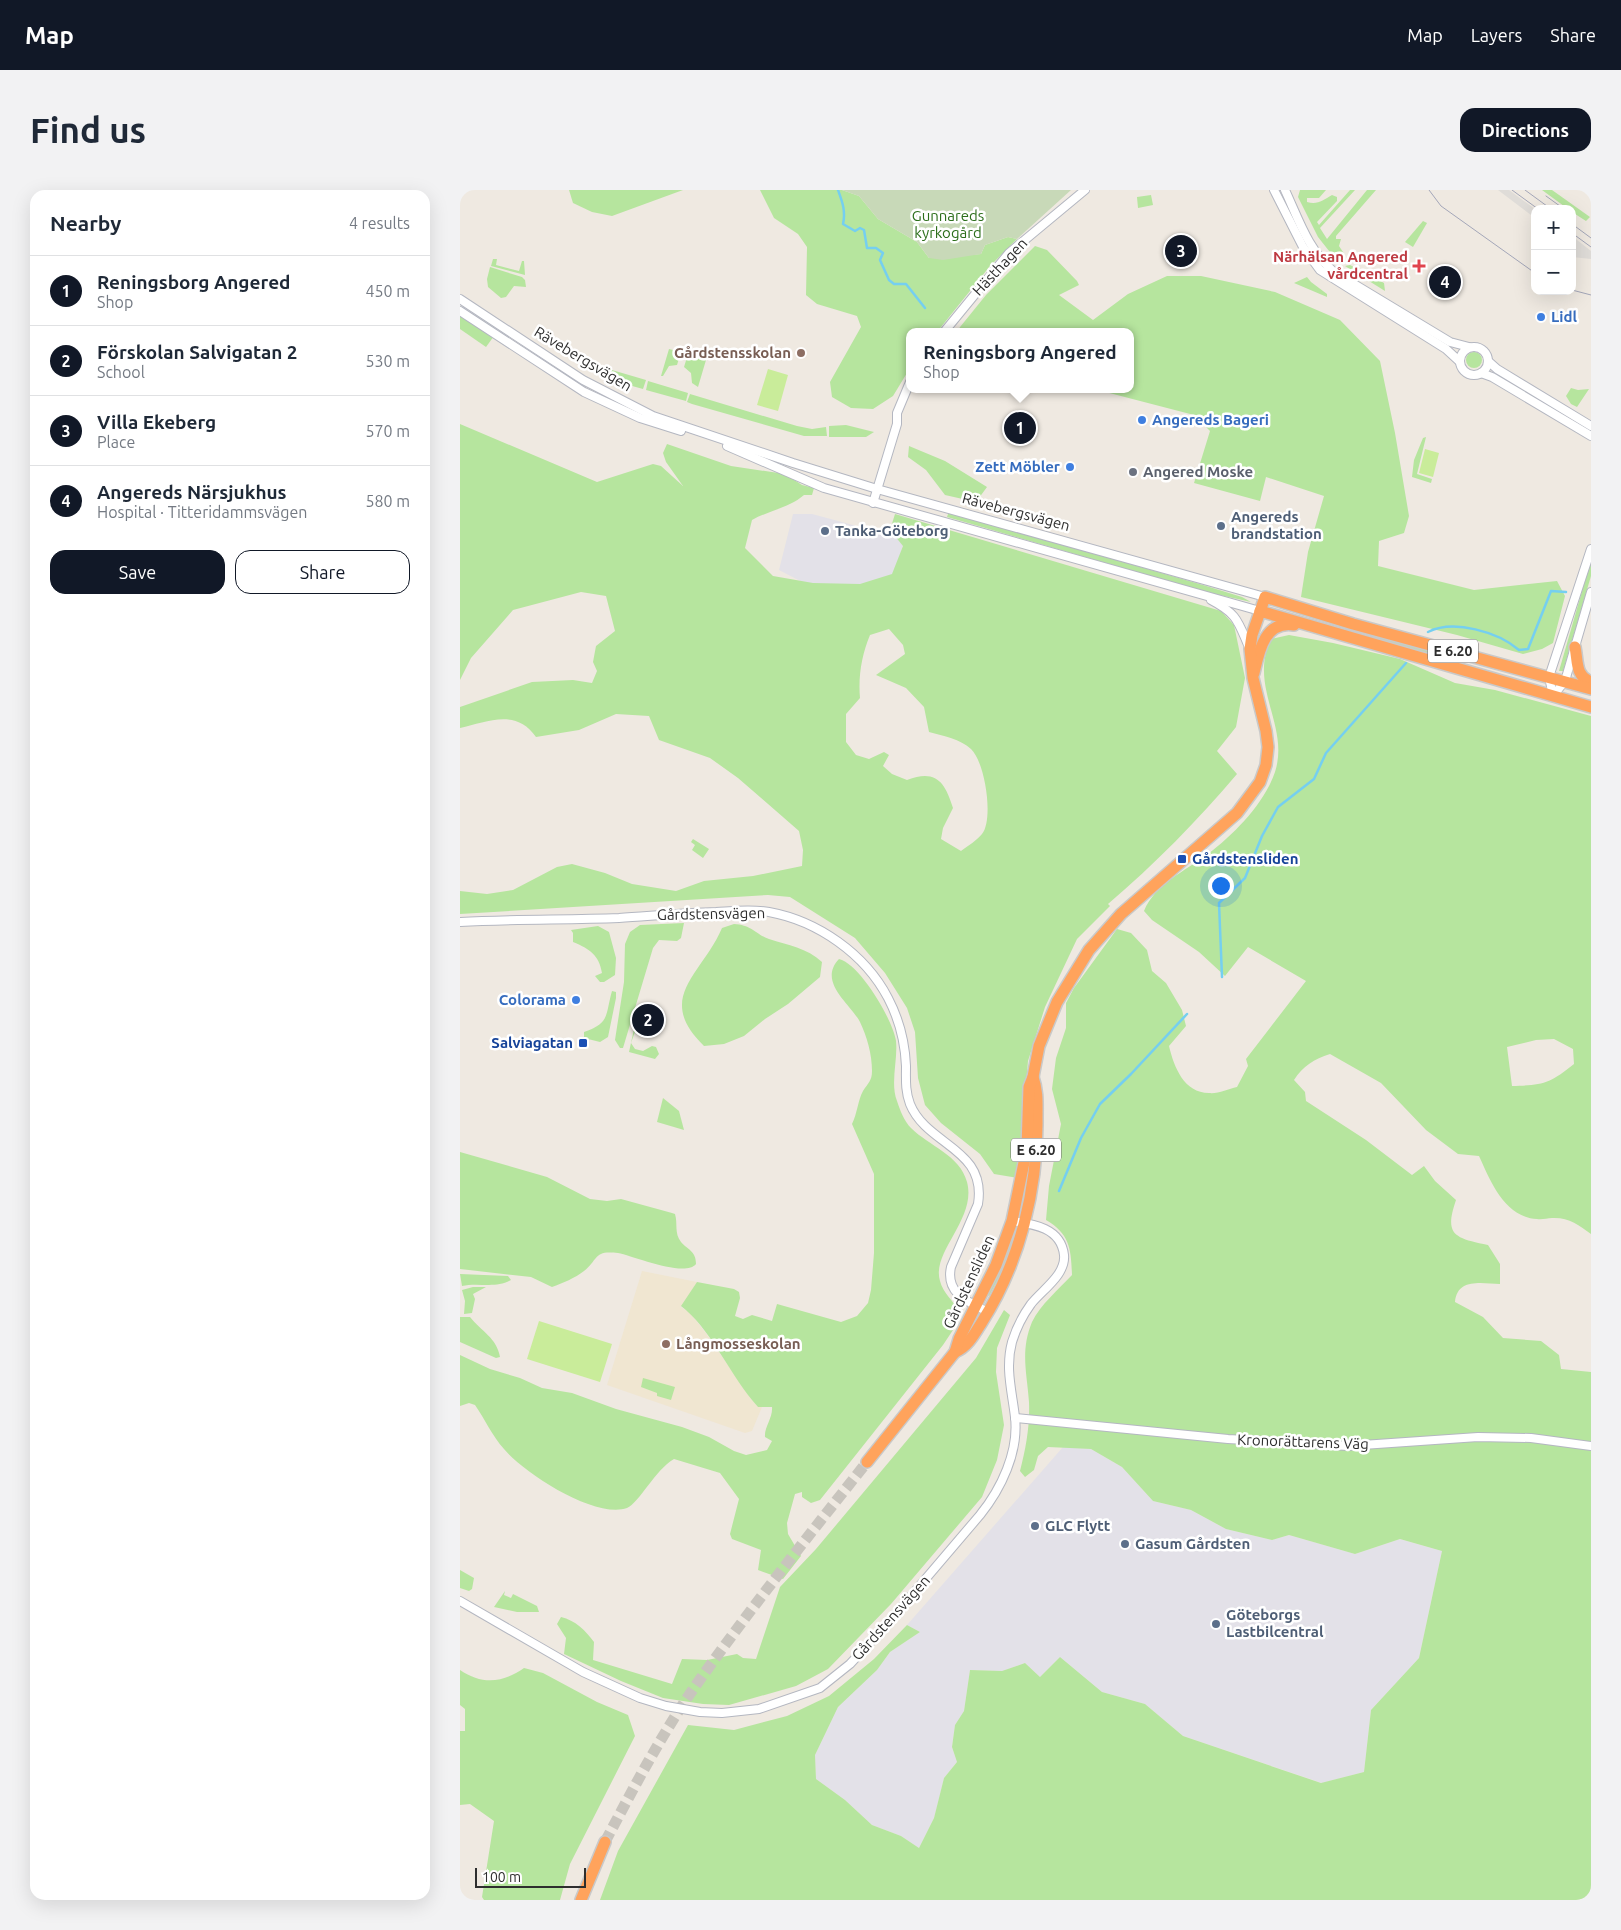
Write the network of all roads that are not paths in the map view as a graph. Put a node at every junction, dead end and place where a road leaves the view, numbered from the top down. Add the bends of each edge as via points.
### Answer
1 (1085, 190) edge
2 (1274, 190) edge
3 (1285, 190) edge
4 (460, 299) edge
5 (460, 311) edge
6 (947, 328) edge
7 (1469, 347) junction
8 (1459, 361) junction
9 (1488, 361) junction
10 (1481, 373) junction
11 (906, 392) edge
12 (909, 393) edge
13 (896, 424) junction
14 (1591, 426) edge
15 (1591, 436) edge
16 (877, 489) junction
17 (873, 503) junction
18 (1591, 549) edge
19 (1591, 592) edge
20 (1198, 594) junction
21 (1265, 597) junction
22 (1260, 611) junction
23 (1323, 629) junction
24 (1575, 647) junction
25 (1250, 649) junction
26 (1549, 677) junction
27 (1253, 678) junction
28 (1565, 681) junction
29 (1591, 682) edge
30 (1591, 688) edge
31 (1553, 696) junction
32 (1591, 707) edge
33 (460, 922) edge
34 (1033, 1077) junction
35 (1012, 1221) junction
36 (1024, 1223) junction
37 (977, 1306) junction
38 (988, 1312) junction
39 (955, 1352) junction
40 (1015, 1418) junction
41 (1591, 1446) edge
42 (867, 1462) tunnel mouth
43 (460, 1602) edge
44 (605, 1842) tunnel mouth
45 (581, 1900) edge

1 - 6 street, Hästhagen via 1010,253
2 - 8 street via 1303,247 1320,270 1446,349
3 - 7 street via 1308,242 1334,272 1450,342
4 - 16 street, Rävebergsvägen via 583,380 653,416 792,464
5 - 17 street, Rävebergsvägen via 584,392 614,406 640,418 733,448 824,488
7 - 8 street
7 - 9 street via 1483,349
8 - 10 street via 1466,373
9 - 10 street
9 - 14 street
10 - 15 street
11 - 13 street
12 - 13 street
13 - 16 street
16 - 17 street
16 - 21 street, Rävebergsvägen
17 - 20 street, Rävebergsvägen
18 - 26 street
19 - 24 street
20 - 22 street, Rävebergsvägen
20 - 25 street, Rävebergsvägen via 1232,614 1242,625
21 - 22 highway, Gårdstensliden / E 6.20
21 - 26 highway, Rävebergsvägen / E 6.20
22 - 23 highway, Rävebergsvägen / E 6.20
22 - 25 highway, Gårdstensliden / E 6.20
23 - 27 highway, E 6.20 via 1288,624 1273,628 1261,649
23 - 31 highway, Rävebergsvägen / E 6.20
24 - 28 street
24 - 29 highway via 1578,671
25 - 27 highway, Gårdstensliden / E 6.20
26 - 28 highway, Rävebergsvägen / E 6.20
26 - 31 street
27 - 34 highway, Gårdstensliden / E 6.20 via 1268,747 1260,782 1237,812 1120,914 1089,950 1052,1013 1039,1046
28 - 30 highway, Rävebergsvägen / E 6.20
28 - 31 street
31 - 32 highway, Rävebergsvägen / E 6.20
33 - 37 street, Gårdstensvägen via 619,918 745,910 769,912 819,930 848,949 866,966 888,997 904,1045 905,1082 912,1109 934,1134 968,1161 978,1179 978,1204 951,1267 950,1279 952,1289
34 - 35 highway, Gårdstensliden / E 6.20 via 1029,1087 1025,1167
34 - 36 highway, Gårdstensliden / E 6.20 via 1037,1088 1036,1150
35 - 36 street, Gårdstensvägen
35 - 37 highway, Gårdstensliden / E 6.20
36 - 38 highway, Gårdstensliden / E 6.20 via 1011,1264
36 - 40 street, Gårdstensvägen via 1041,1226 1054,1234 1064,1256 1061,1269 1031,1304 1012,1343 1008,1374
37 - 38 street, Gårdstensvägen
37 - 39 highway, Gårdstensliden / E 6.20
38 - 39 highway, Gårdstensliden / E 6.20 via 963,1349
39 - 42 highway, Gårdstensliden / E 6.20
40 - 41 street, Kronorättarens Väg via 1228,1439 1348,1446 1478,1437 1531,1438
40 - 43 street, Gårdstensvägen via 1014,1443 1003,1480 980,1515 850,1664 820,1688 784,1701 759,1709 722,1713 666,1706 619,1690
44 - 45 highway

